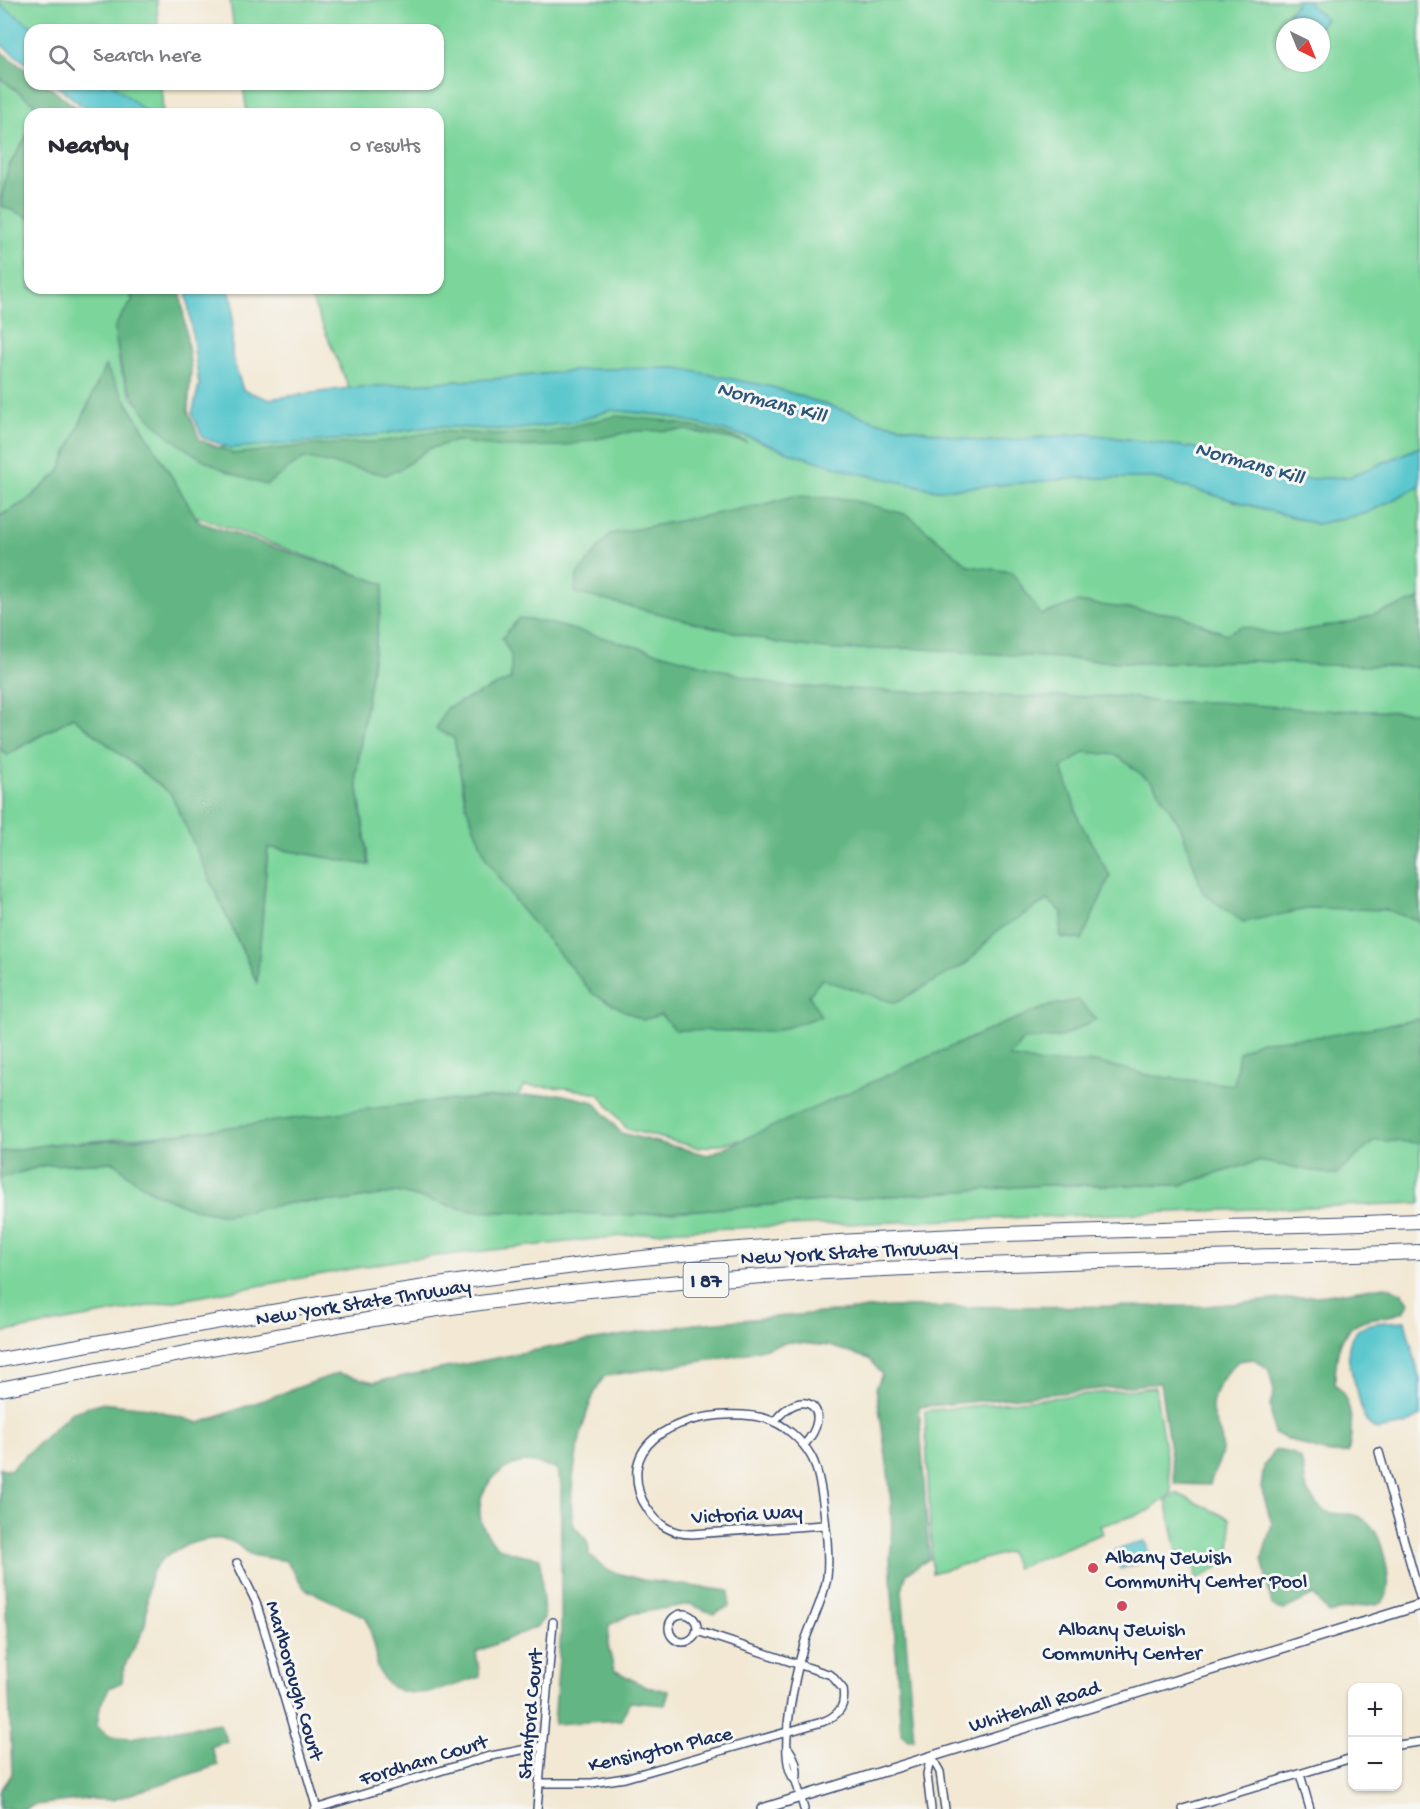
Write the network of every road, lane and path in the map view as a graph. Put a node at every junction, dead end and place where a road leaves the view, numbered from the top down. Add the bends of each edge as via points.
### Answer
1 (1420, 1221) edge
2 (1420, 1252) edge
3 (0, 1360) edge
4 (0, 1389) edge
5 (774, 1422) junction
6 (804, 1445) junction
7 (1378, 1452) dead end
8 (824, 1525) junction
9 (237, 1563) dead end
10 (1420, 1596) edge
11 (1420, 1605) edge
12 (553, 1622) dead end
13 (697, 1631) junction
14 (800, 1665) junction
15 (787, 1732) junction
16 (1420, 1742) edge
17 (1402, 1744) edge
18 (542, 1746) junction
19 (931, 1756) junction
20 (1348, 1760) edge
21 (1300, 1774) junction
22 (539, 1783) junction
23 (801, 1797) junction
24 (316, 1809) edge
25 (537, 1809) edge
26 (762, 1809) edge
27 (804, 1809) edge
28 (931, 1809) edge
29 (945, 1809) edge
30 (1183, 1809) edge
31 (1310, 1809) edge

1 - 3 highway, New York State Thruway / I 87 via 907,1239 693,1253 409,1288
2 - 4 highway, New York State Thruway / I 87 via 909,1268 599,1290 351,1322
5 - 6 street, Victoria Way
5 - 6 street via 793,1404 810,1405 818,1416 818,1426
5 - 8 street, Victoria Way via 739,1416 692,1421 666,1429 649,1442 640,1459 637,1482 641,1498 662,1526 682,1533
6 - 8 street, Victoria Way via 819,1474
7 - 10 street
8 - 14 street, Victoria Way via 826,1579
9 - 24 street, Marlborough Court via 256,1602
11 - 19 street, Whitehall Road
12 - 18 street, Stanford Court
13 - 13 street via 695,1621 687,1614 676,1616 670,1625 671,1635 680,1642 691,1640
13 - 14 street
14 - 15 street, Victoria Way
14 - 15 street, Kensington Place via 837,1680 844,1701 839,1712 829,1719
15 - 22 street, Kensington Place via 620,1779
15 - 23 street, Victoria Way via 788,1767
16 - 17 street
18 - 22 street, Stanford Court
18 - 24 street, Fordham Court via 486,1757
19 - 23 street, Whitehall Road
19 - 28 street via 927,1774
19 - 29 street via 940,1772
20 - 21 street
21 - 30 street
21 - 31 street
22 - 25 street, Stanford Court
23 - 26 street, Whitehall Road
23 - 27 street, Victoria Way

